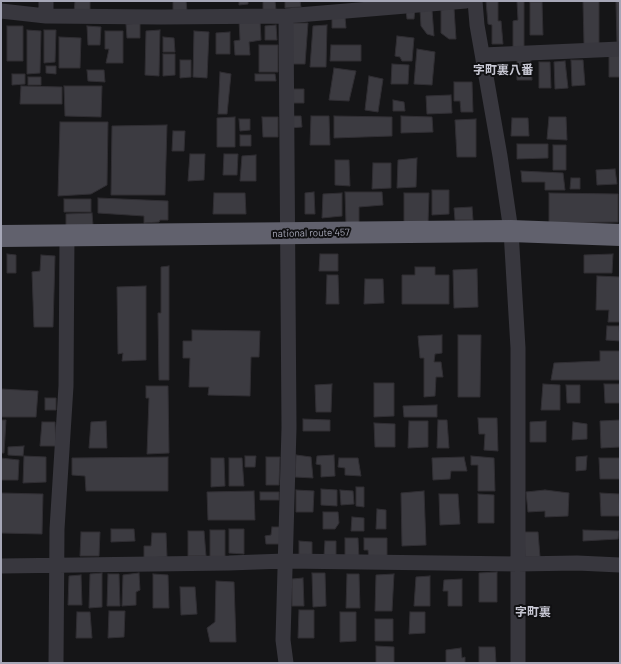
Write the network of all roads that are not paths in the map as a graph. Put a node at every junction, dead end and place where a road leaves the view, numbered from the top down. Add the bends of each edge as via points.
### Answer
1 (466, 1) edge
2 (475, 1) edge
3 (46, 8) edge
4 (1, 11) edge
5 (286, 16) junction
6 (620, 48) edge
7 (482, 55) junction
8 (511, 231) junction
9 (288, 233) junction
10 (67, 235) junction
11 (620, 235) edge
12 (1, 236) edge
13 (284, 561) junction
14 (518, 564) junction
15 (620, 565) edge
16 (1, 566) edge
17 (56, 566) junction
18 (56, 663) edge
19 (286, 663) edge
20 (518, 663) edge

1 - 5 street
2 - 7 street
3 - 4 street
3 - 5 street via 161,17
5 - 9 street
6 - 7 street
7 - 8 street
8 - 9 highway, national route 457
8 - 11 highway, national route 457
8 - 14 street via 518,348
9 - 10 highway, national route 457
9 - 13 street via 288,428
10 - 12 highway, national route 457
10 - 17 street via 66,386
13 - 14 street
13 - 17 street
13 - 19 street via 283,640
14 - 15 street
14 - 20 street
16 - 17 street
17 - 18 street

